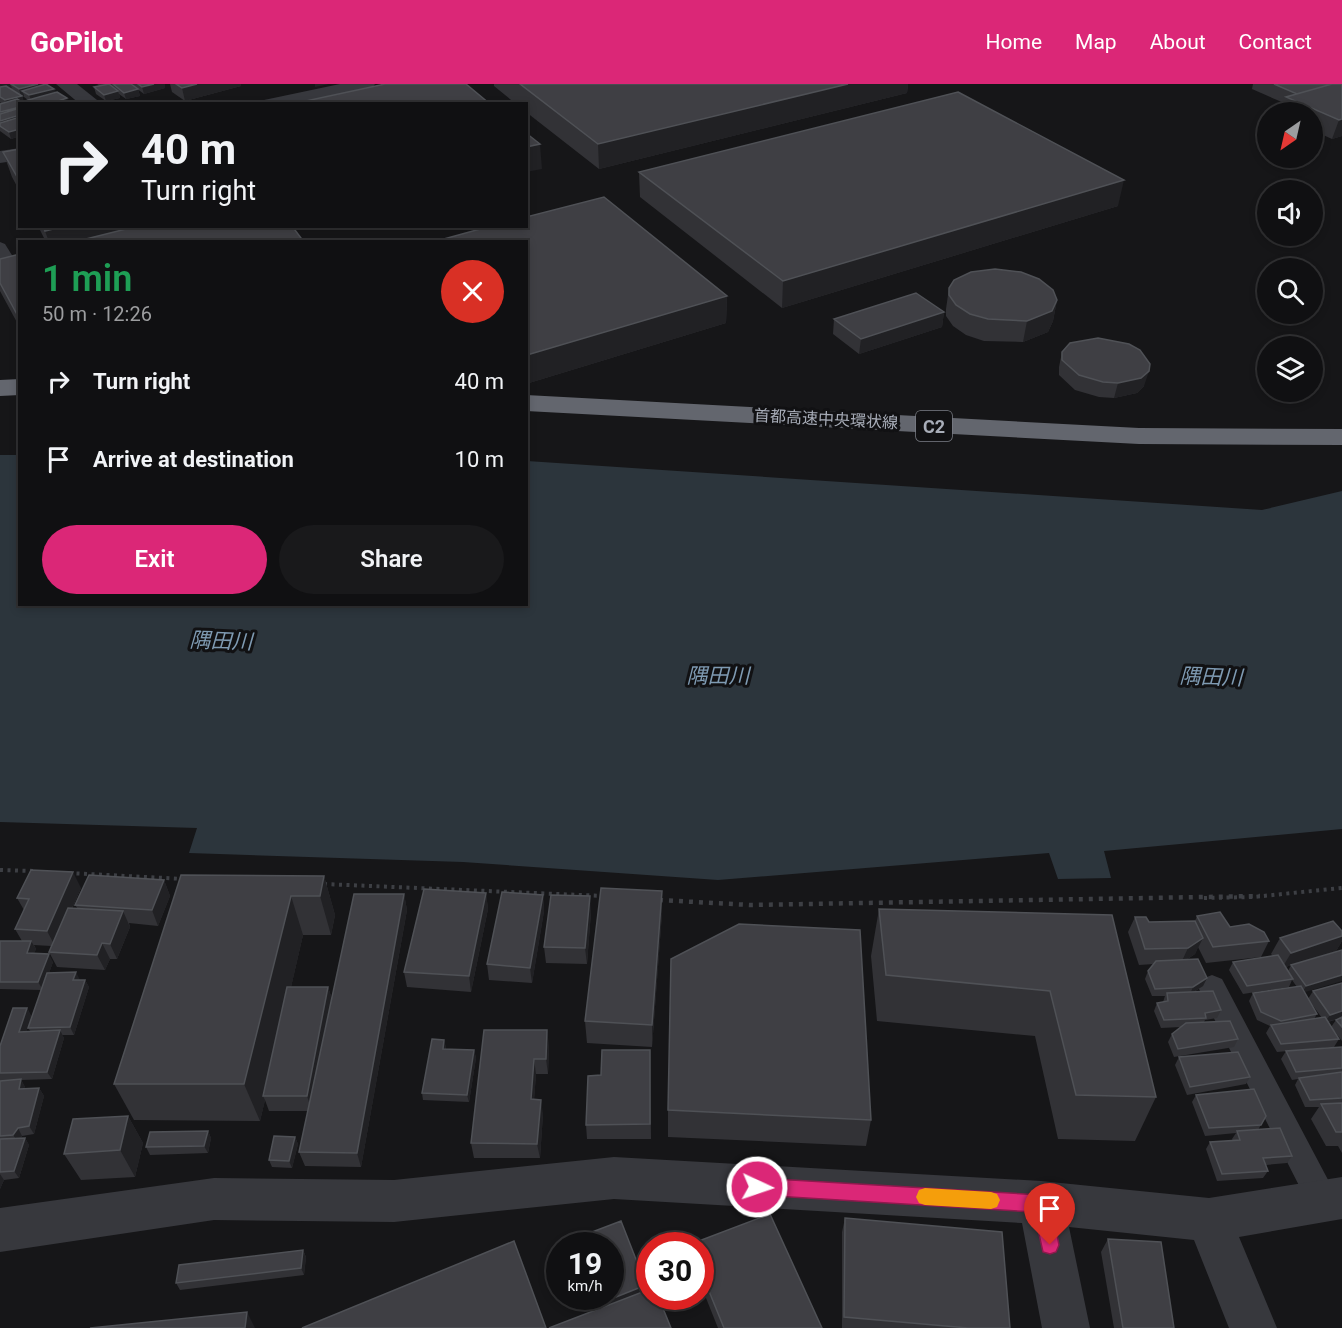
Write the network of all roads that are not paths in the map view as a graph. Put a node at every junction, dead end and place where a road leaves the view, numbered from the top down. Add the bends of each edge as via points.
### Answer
1 (65, 84) edge
2 (366, 84) edge
3 (90, 102) edge
4 (280, 102) edge
5 (18, 154) edge
6 (0, 157) edge
7 (0, 248) edge
8 (0, 265) edge
9 (0, 387) edge
10 (18, 387) edge
11 (0, 395) edge
12 (18, 395) edge
13 (528, 396) edge
14 (528, 403) edge
15 (1342, 430) edge
16 (1342, 437) edge
17 (1212, 987) dead end
18 (1333, 1200) edge
19 (1041, 1203) junction
20 (1209, 1220) junction
21 (0, 1230) edge
22 (1066, 1328) edge
23 (1253, 1328) edge

1 - 3 street
2 - 4 street
5 - 6 street
7 - 8 lane via 7,260
9 - 10 highway
11 - 12 highway
13 - 15 highway, 首都高速中央環状線 / C2 via 1141,428
14 - 16 highway, 首都高速中央環状線 / C2 via 1127,435
17 - 18 lane
18 - 20 street
19 - 20 street
19 - 21 street via 614,1178 394,1201 214,1199
19 - 22 street
20 - 23 street

